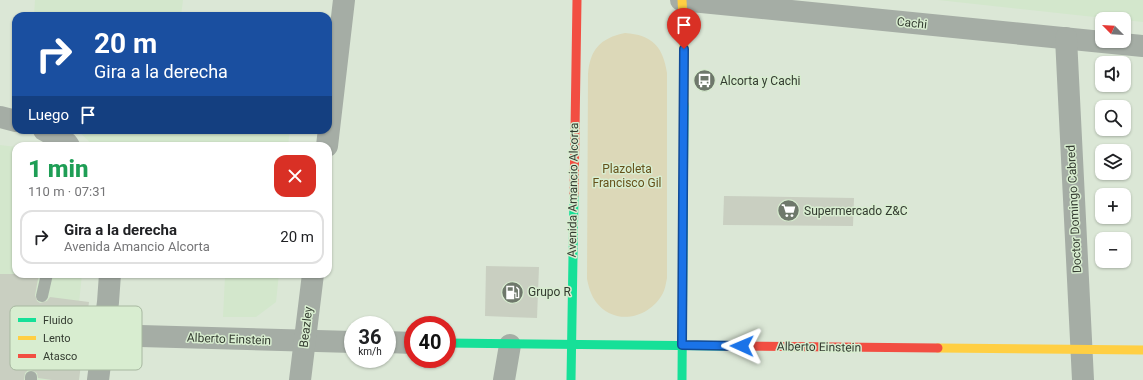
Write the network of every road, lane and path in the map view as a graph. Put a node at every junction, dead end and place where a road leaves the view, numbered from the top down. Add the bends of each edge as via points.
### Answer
1 (344, 0) edge
2 (577, 0) edge
3 (682, 0) edge
4 (1066, 38) junction
5 (1143, 46) edge
6 (332, 103) edge
7 (0, 117) edge
8 (12, 120) edge
9 (51, 134) edge
10 (65, 142) edge
11 (46, 278) edge
12 (110, 278) edge
13 (313, 278) edge
14 (42, 296) dead end
15 (107, 306) edge
16 (142, 336) edge
17 (305, 341) junction
18 (344, 342) edge
19 (456, 343) edge
20 (510, 344) junction
21 (571, 344) junction
22 (682, 345) junction
23 (1082, 349) junction
24 (1143, 350) edge
25 (100, 370) edge
26 (98, 380) edge
27 (300, 380) edge
28 (504, 380) edge
29 (571, 380) edge
30 (682, 380) edge
31 (1083, 380) edge

1 - 6 street
2 - 21 main road, Avenida Amancio Alcorta
3 - 4 street, Cachi
3 - 22 main road
4 - 5 street, Cachi
4 - 23 street, Doctor Domingo Cabred
7 - 8 street
9 - 10 street
11 - 14 lane
12 - 15 street
13 - 17 street, Beazley
16 - 17 street, Alberto Einstein
17 - 18 street, Alberto Einstein
17 - 27 street, Beazley
19 - 20 main road, Alberto Einstein
20 - 21 main road, Alberto Einstein
20 - 28 street
21 - 22 main road, Alberto Einstein
21 - 29 main road, Avenida Amancio Alcorta
22 - 23 main road, Alberto Einstein
22 - 30 main road
23 - 24 main road, Alberto Einstein
23 - 31 street, Doctor Domingo Cabred
25 - 26 street

